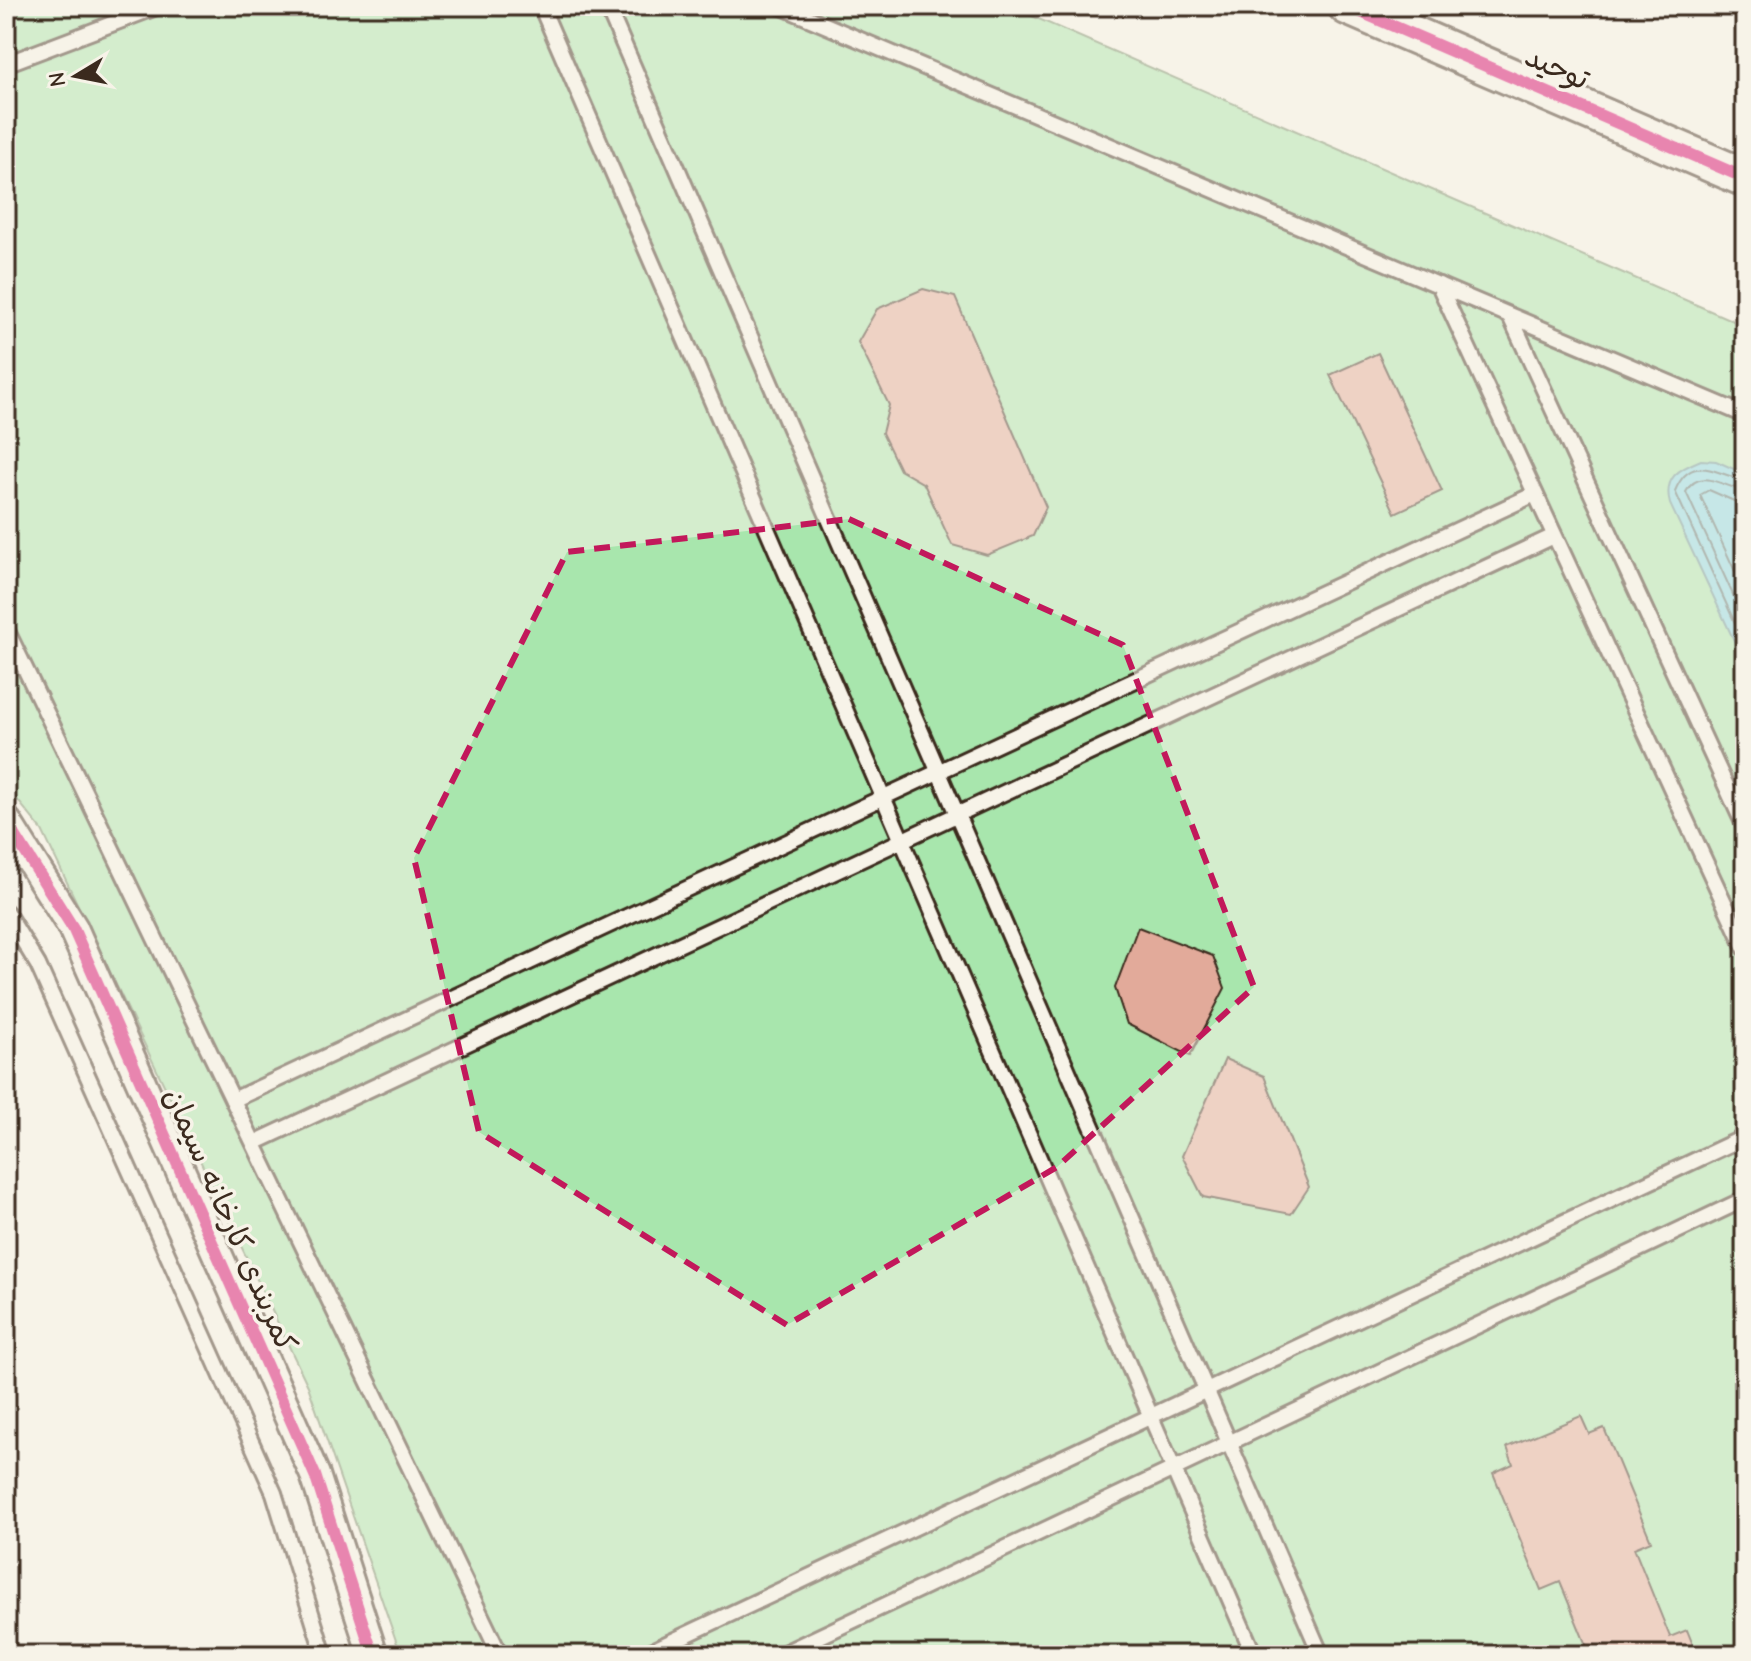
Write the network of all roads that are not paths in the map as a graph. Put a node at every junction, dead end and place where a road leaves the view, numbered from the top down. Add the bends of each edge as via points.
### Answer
1 (159, 6) edge
2 (541, 6) edge
3 (607, 6) edge
4 (780, 6) edge
5 (1347, 6) edge
6 (6, 64) edge
7 (1745, 178) edge
8 (1439, 285) junction
9 (1510, 316) junction
10 (1745, 415) edge
11 (1535, 494) junction
12 (1554, 536) junction
13 (6, 629) edge
14 (939, 772) junction
15 (883, 797) junction
16 (957, 815) junction
17 (6, 821) edge
18 (1745, 827) edge
19 (902, 841) junction
20 (6, 912) edge
21 (1745, 948) edge
22 (233, 1100) junction
23 (1745, 1137) edge
24 (254, 1143) junction
25 (1745, 1199) edge
26 (1206, 1390) junction
27 (1151, 1416) junction
28 (1229, 1442) junction
29 (1174, 1469) junction
30 (324, 1655) edge
31 (373, 1655) edge
32 (500, 1655) edge
33 (643, 1655) edge
34 (780, 1655) edge
35 (1254, 1655) edge
36 (1321, 1655) edge

1 - 6 lane
2 - 15 lane
3 - 14 lane
4 - 8 lane
5 - 7 street, توحید
8 - 9 lane
8 - 11 lane
9 - 10 lane
9 - 18 lane
11 - 12 lane
11 - 14 lane
12 - 16 lane
12 - 21 lane
13 - 22 lane
14 - 15 lane
14 - 16 lane
15 - 19 lane
15 - 22 lane
16 - 19 lane
16 - 26 lane
17 - 31 street, کمربندی کارخانه سیمان via 73,928 309,1460
19 - 24 lane
19 - 27 lane
20 - 30 lane via 38,965 274,1493
22 - 24 lane
23 - 26 lane
24 - 32 lane
25 - 28 lane
26 - 27 lane
26 - 28 lane
27 - 29 lane
27 - 33 lane
28 - 29 lane
28 - 36 lane
29 - 34 lane
29 - 35 lane

